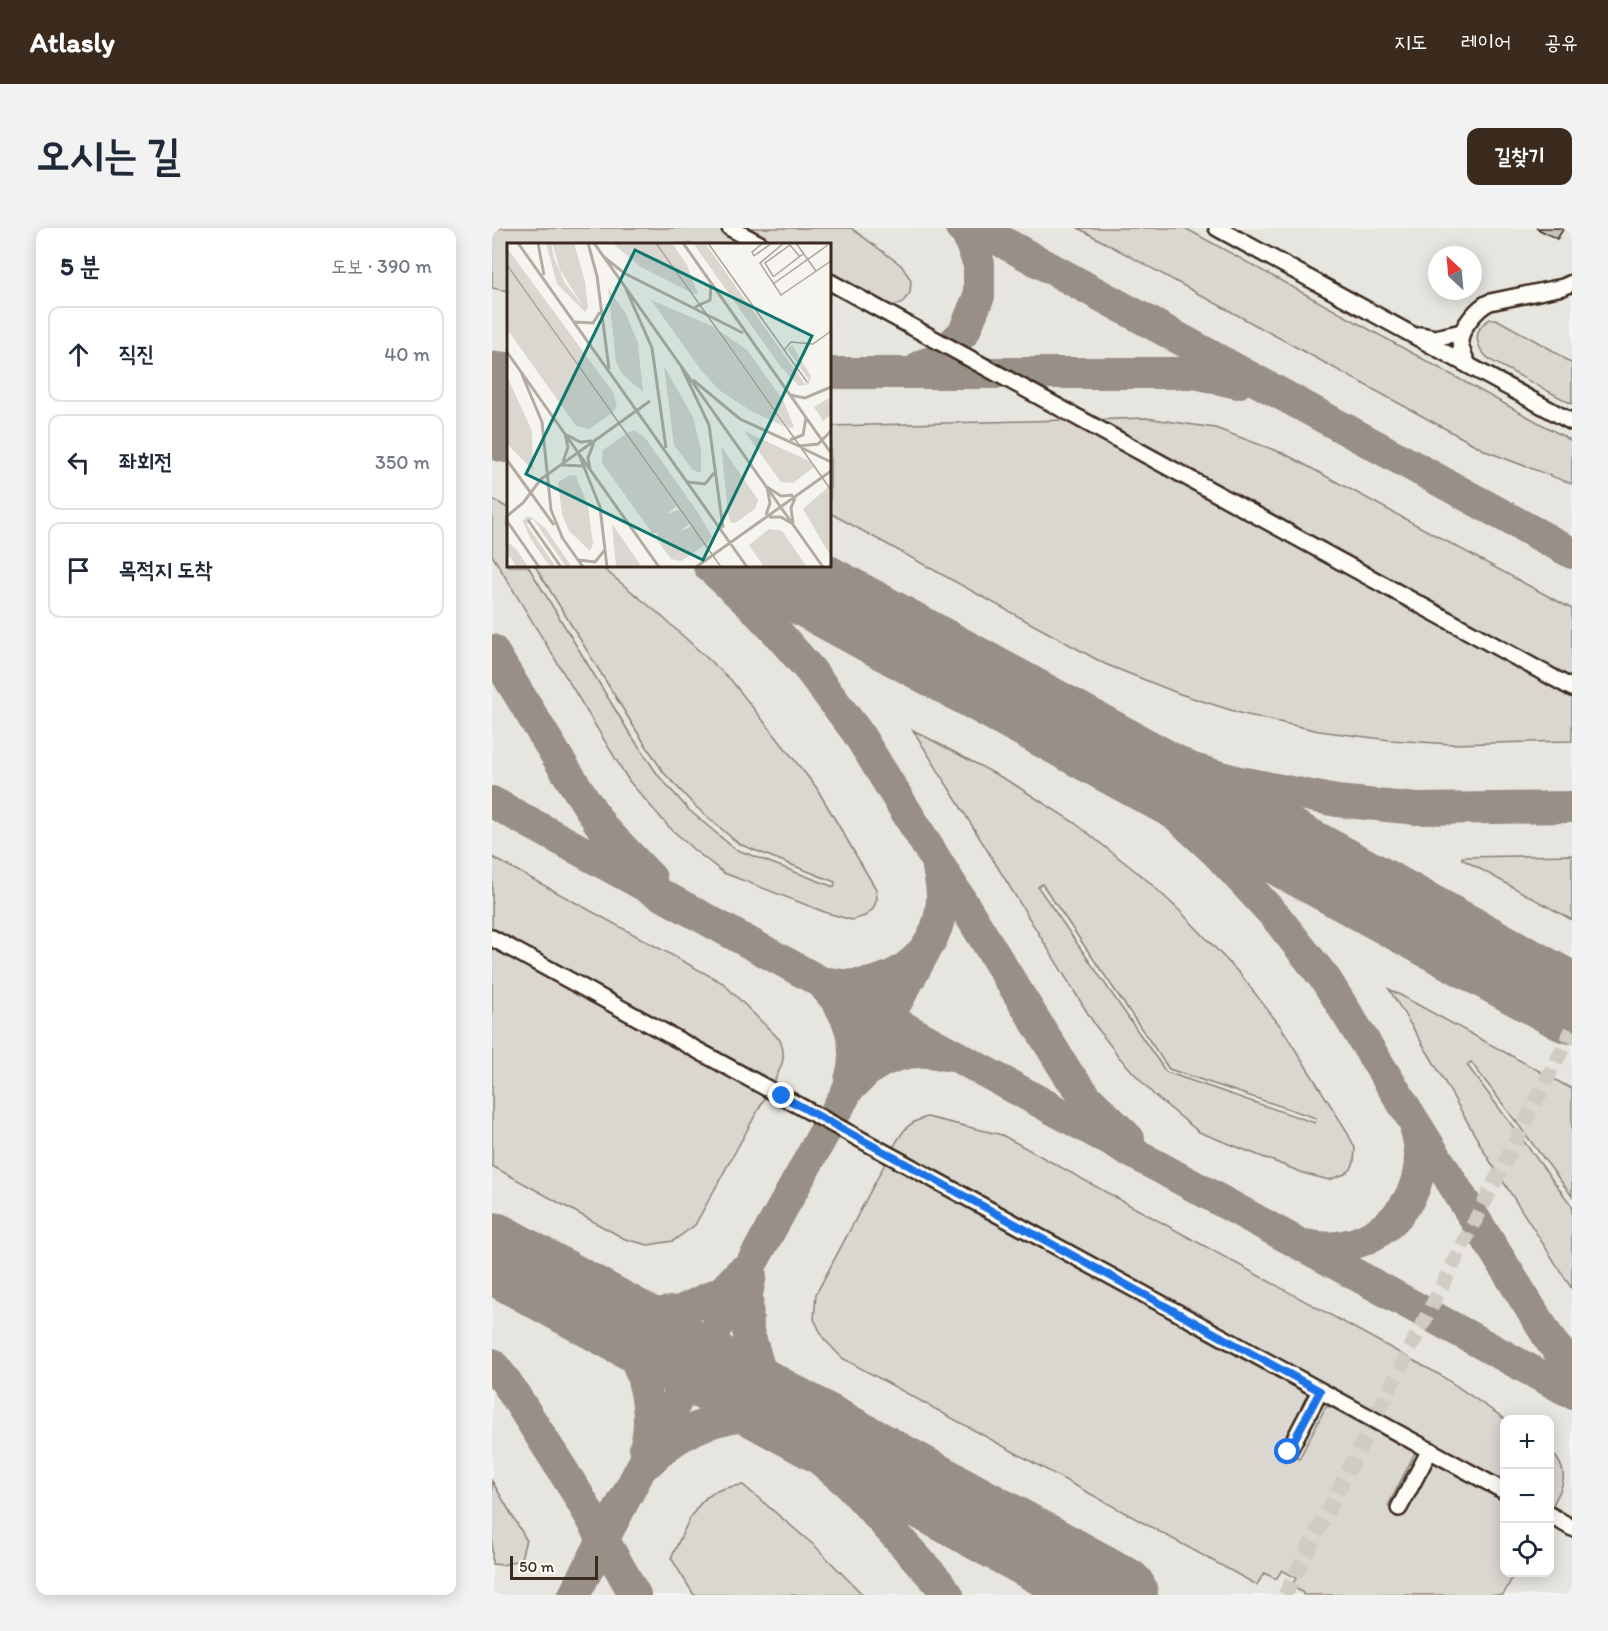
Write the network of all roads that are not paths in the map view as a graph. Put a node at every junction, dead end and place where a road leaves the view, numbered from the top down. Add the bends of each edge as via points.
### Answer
1 (730, 228) edge
2 (1217, 228) edge
3 (758, 243) edge
4 (831, 283) edge
5 (1572, 283) edge
6 (1407, 332) junction
7 (1462, 332) junction
8 (1468, 365) junction
9 (1572, 422) edge
10 (1572, 688) edge
11 (492, 938) edge
12 (1320, 1391) junction
13 (1430, 1450) junction
14 (1288, 1452) dead end
15 (1500, 1489) edge
16 (1399, 1508) dead end
17 (1554, 1517) edge
18 (1572, 1528) edge

1 - 3 lane
2 - 6 lane
4 - 10 lane
5 - 7 lane via 1482,305
6 - 7 lane via 1435,338
6 - 8 lane
7 - 8 lane via 1460,342
8 - 9 lane
11 - 12 lane
12 - 13 lane
12 - 14 lane
13 - 15 lane
13 - 16 lane
17 - 18 lane

